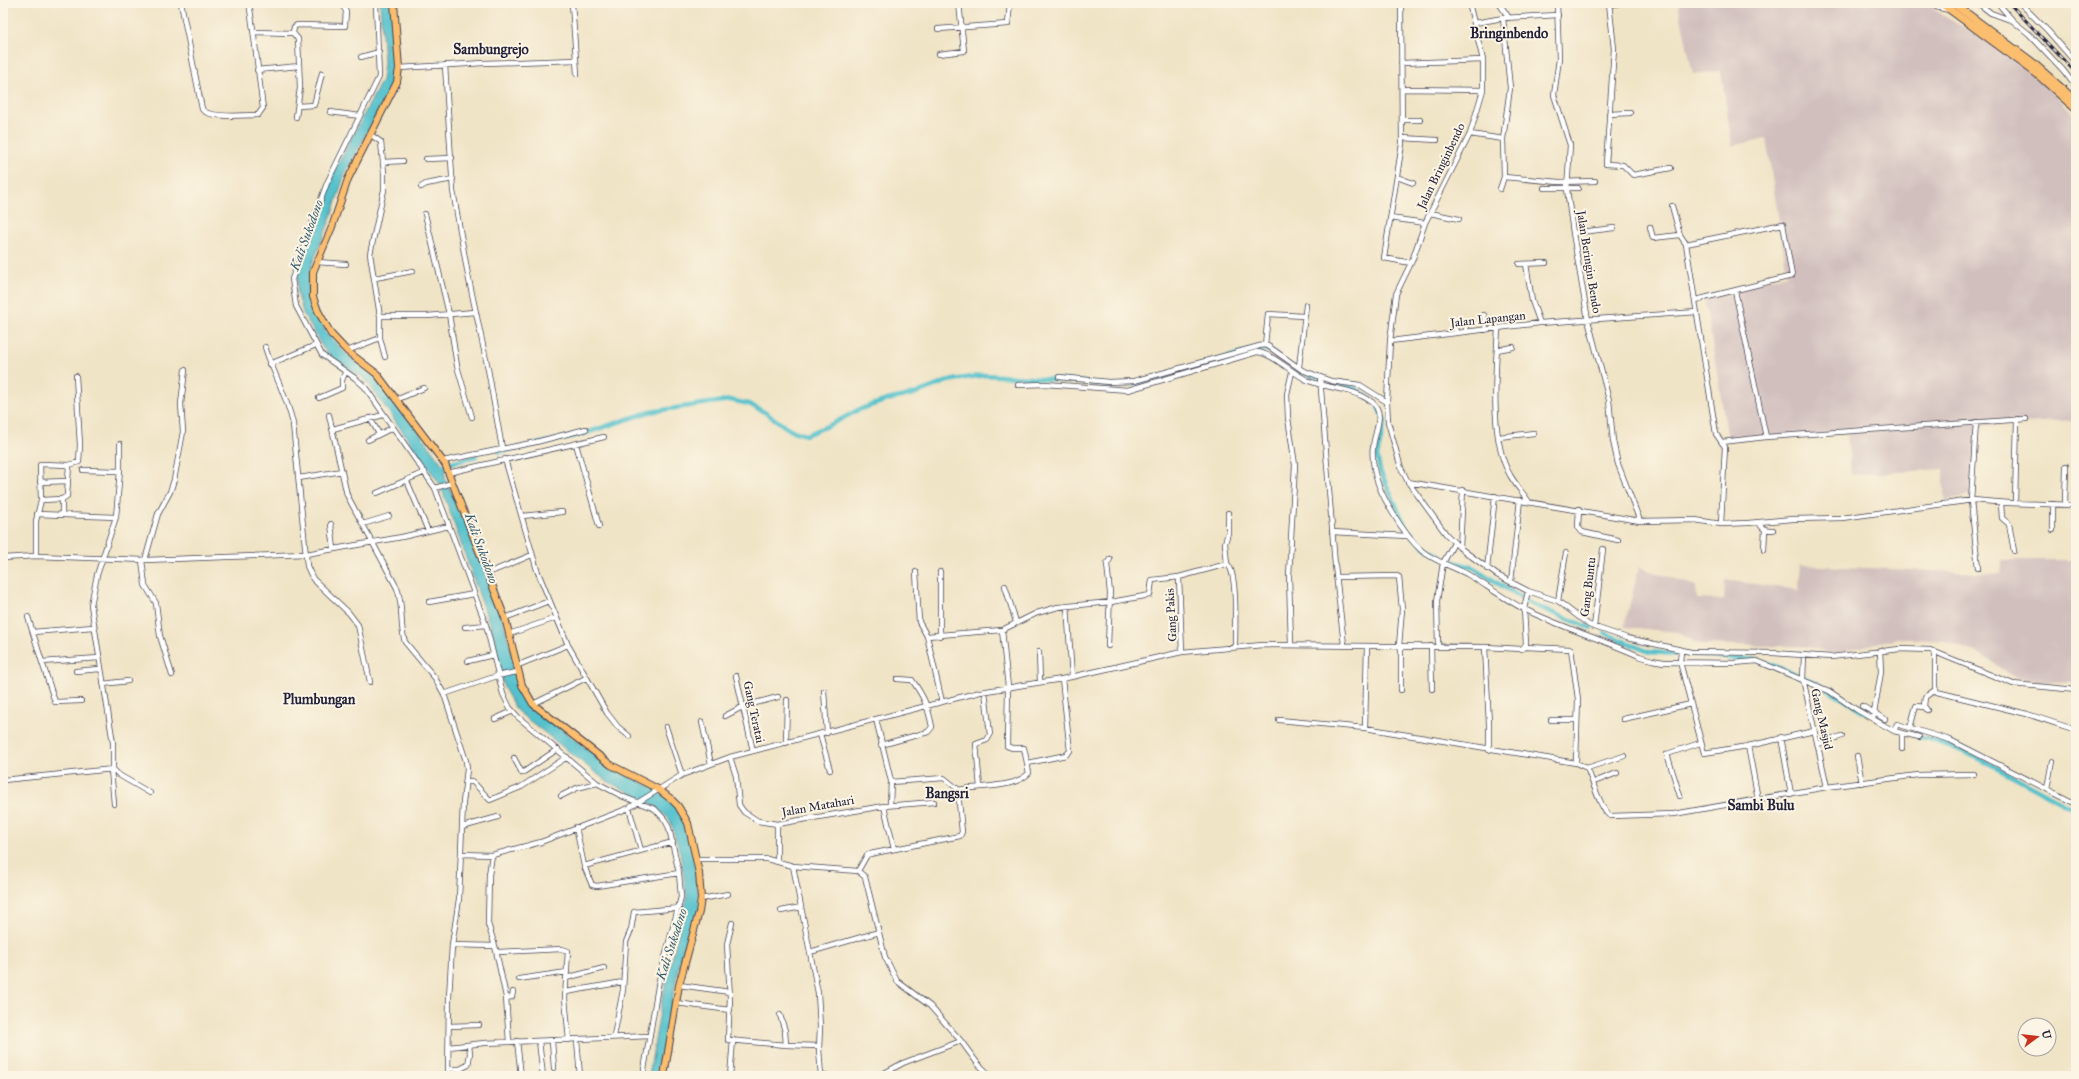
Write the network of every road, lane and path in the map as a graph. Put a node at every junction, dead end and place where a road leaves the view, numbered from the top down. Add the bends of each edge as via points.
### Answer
1 (181, 3) edge
2 (249, 3) edge
3 (341, 3) edge
4 (376, 3) edge
5 (394, 3) edge
6 (572, 3) edge
7 (960, 3) edge
8 (1010, 3) edge
9 (1401, 3) edge
10 (1469, 3) edge
11 (1499, 3) edge
12 (1557, 3) edge
13 (1620, 3) edge
14 (1930, 3) edge
15 (1941, 3) edge
16 (1978, 3) edge
17 (1998, 3) edge
18 (2020, 3) edge
19 (1609, 4) edge
20 (1952, 7) edge
21 (1558, 15) junction
22 (1506, 18) junction
23 (2014, 21) junction
24 (1475, 24) junction
25 (962, 28) junction
26 (938, 29) dead end
27 (254, 32) junction
28 (293, 34) junction
29 (379, 52) junction
30 (939, 54) dead end
31 (361, 57) dead end
32 (576, 60) junction
33 (1483, 60) junction
34 (1402, 63) junction
35 (2076, 63) edge
36 (445, 65) junction
37 (299, 66) junction
38 (400, 68) junction
39 (257, 70) junction
40 (322, 73) dead end
41 (577, 74) dead end
42 (2076, 88) edge
43 (1403, 89) junction
44 (1483, 90) junction
45 (2076, 101) edge
46 (298, 106) junction
47 (2076, 109) edge
48 (330, 112) dead end
49 (1630, 113) dead end
50 (1609, 114) junction
51 (360, 116) junction
52 (296, 117) dead end
53 (1403, 120) junction
54 (1420, 120) dead end
55 (1470, 134) junction
56 (370, 135) junction
57 (1402, 138) junction
58 (1503, 139) junction
59 (1437, 140) dead end
60 (426, 158) dead end
61 (452, 158) junction
62 (403, 161) dead end
63 (383, 162) junction
64 (1672, 168) dead end
65 (1397, 177) junction
66 (1504, 177) junction
67 (453, 179) junction
68 (1595, 181) dead end
69 (1567, 182) junction
70 (1413, 183) dead end
71 (421, 187) dead end
72 (1544, 188) dead end
73 (1578, 188) dead end
74 (1500, 189) dead end
75 (1567, 189) junction
76 (1672, 206) dead end
77 (1430, 213) junction
78 (425, 214) dead end
79 (1390, 218) junction
80 (1459, 219) dead end
81 (1425, 223) junction
82 (1650, 227) dead end
83 (1614, 228) dead end
84 (1573, 233) junction
85 (1680, 235) junction
86 (1686, 244) junction
87 (316, 262) junction
88 (1546, 263) dead end
89 (346, 264) dead end
90 (1519, 264) dead end
91 (1526, 264) junction
92 (1409, 266) junction
93 (413, 271) dead end
94 (375, 278) junction
95 (1734, 291) junction
96 (1696, 300) junction
97 (1306, 305) dead end
98 (475, 312) junction
99 (1697, 312) junction
100 (449, 314) junction
101 (1484, 315) dead end
102 (380, 316) junction
103 (1304, 316) junction
104 (1588, 320) junction
105 (1540, 324) junction
106 (1466, 325) dead end
107 (1456, 327) dead end
108 (1498, 328) junction
109 (1486, 330) junction
110 (1466, 332) junction
111 (1456, 333) junction
112 (380, 338) junction
113 (1390, 340) junction
114 (316, 345) junction
115 (1265, 345) junction
116 (265, 347) dead end
117 (1513, 347) dead end
118 (1497, 350) junction
119 (347, 351) junction
120 (384, 357) dead end
121 (270, 364) junction
122 (1299, 367) junction
123 (185, 370) dead end
124 (1292, 372) junction
125 (346, 373) junction
126 (76, 376) dead end
127 (1059, 377) dead end
128 (1320, 380) junction
129 (1018, 385) dead end
130 (424, 388) dead end
131 (319, 398) dead end
132 (396, 400) junction
133 (1387, 402) junction
134 (330, 415) dead end
135 (383, 415) junction
136 (472, 417) dead end
137 (370, 418) junction
138 (2017, 419) junction
139 (2026, 419) dead end
140 (1976, 422) junction
141 (392, 428) junction
142 (333, 429) junction
143 (586, 429) dead end
144 (1534, 433) dead end
145 (379, 434) junction
146 (604, 437) dead end
147 (1499, 437) junction
148 (1766, 437) junction
149 (368, 440) dead end
150 (1722, 442) junction
151 (120, 444) dead end
152 (576, 444) junction
153 (502, 448) junction
154 (505, 459) junction
155 (70, 465) junction
156 (2066, 466) dead end
157 (446, 467) junction
158 (83, 470) dead end
159 (120, 471) junction
160 (342, 471) junction
161 (425, 472) junction
162 (298, 478) junction
163 (68, 481) junction
164 (407, 481) junction
165 (40, 482) junction
166 (1408, 482) junction
167 (451, 484) junction
168 (437, 488) junction
169 (1463, 490) junction
170 (377, 493) dead end
171 (1496, 496) junction
172 (62, 499) junction
173 (40, 500) junction
174 (1520, 500) junction
175 (1971, 501) junction
176 (1529, 502) junction
177 (2001, 503) junction
178 (2015, 503) junction
179 (2053, 504) junction
180 (2065, 504) junction
181 (2076, 504) edge
182 (1579, 509) junction
183 (562, 512) dead end
184 (62, 513) junction
185 (1228, 513) dead end
186 (37, 514) junction
187 (389, 516) dead end
188 (522, 516) junction
189 (116, 517) junction
190 (1640, 520) junction
191 (1759, 522) junction
192 (331, 524) dead end
193 (363, 524) junction
194 (1721, 524) junction
195 (449, 526) junction
196 (599, 526) dead end
197 (1765, 530) junction
198 (1773, 530) dead end
199 (2053, 530) dead end
200 (428, 531) junction
201 (1332, 532) junction
202 (1408, 536) junction
203 (1618, 540) dead end
204 (371, 543) junction
205 (1454, 543) junction
206 (1460, 548) junction
207 (334, 549) junction
208 (1603, 549) dead end
209 (1764, 550) dead end
210 (2014, 551) dead end
211 (1566, 553) dead end
212 (306, 554) junction
213 (532, 555) junction
214 (36, 556) junction
215 (3, 558) edge
216 (103, 559) junction
217 (1110, 559) dead end
218 (143, 560) junction
219 (1444, 560) junction
220 (1227, 564) junction
221 (1978, 568) dead end
222 (1487, 569) junction
223 (916, 572) dead end
224 (940, 572) dead end
225 (488, 573) junction
226 (1179, 577) junction
227 (1336, 577) junction
228 (1511, 582) junction
229 (1005, 586) dead end
230 (1528, 591) junction
231 (474, 594) junction
232 (549, 601) junction
233 (429, 602) dead end
234 (1110, 602) junction
235 (1558, 602) junction
236 (1067, 606) junction
237 (1524, 607) junction
238 (28, 617) dead end
239 (505, 618) junction
240 (556, 618) junction
241 (1016, 622) junction
242 (486, 625) junction
243 (94, 627) junction
244 (465, 627) dead end
245 (1592, 627) junction
246 (1002, 630) junction
247 (33, 632) junction
248 (509, 634) junction
249 (1588, 634) junction
250 (927, 636) junction
251 (940, 636) junction
252 (568, 644) junction
253 (1291, 645) junction
254 (1108, 646) dead end
255 (1235, 646) junction
256 (1344, 646) junction
257 (1367, 646) junction
258 (1400, 646) junction
259 (1431, 646) junction
260 (1438, 646) junction
261 (1485, 647) junction
262 (1525, 647) junction
263 (1880, 650) junction
264 (1039, 652) dead end
265 (1182, 652) junction
266 (1681, 652) junction
267 (1935, 652) junction
268 (1804, 655) junction
269 (493, 656) junction
270 (98, 658) junction
271 (1741, 658) junction
272 (468, 661) dead end
273 (1680, 661) junction
274 (42, 662) junction
275 (100, 669) junction
276 (517, 670) junction
277 (76, 671) dead end
278 (172, 675) dead end
279 (499, 675) junction
280 (1072, 675) junction
281 (736, 676) dead end
282 (1803, 677) junction
283 (586, 678) junction
284 (897, 679) dead end
285 (1062, 679) junction
286 (128, 681) dead end
287 (370, 682) dead end
288 (1040, 682) junction
289 (103, 684) junction
290 (1008, 687) junction
291 (1432, 688) dead end
292 (1401, 690) dead end
293 (1935, 690) junction
294 (2076, 690) edge
295 (824, 691) dead end
296 (985, 691) junction
297 (444, 694) junction
298 (778, 697) dead end
299 (787, 700) dead end
300 (81, 701) dead end
301 (942, 702) junction
302 (533, 704) junction
303 (1691, 704) junction
304 (744, 706) junction
305 (928, 706) junction
306 (1862, 706) dead end
307 (513, 711) junction
308 (1874, 715) junction
309 (725, 716) dead end
310 (495, 719) dead end
311 (1885, 719) dead end
312 (876, 720) junction
313 (1280, 720) dead end
314 (1551, 720) dead end
315 (1576, 720) junction
316 (1623, 720) dead end
317 (702, 722) dead end
318 (666, 727) dead end
319 (1365, 728) junction
320 (1895, 728) junction
321 (1910, 728) junction
322 (2076, 730) edge
323 (1814, 731) junction
324 (827, 733) junction
325 (1902, 733) junction
326 (820, 734) junction
327 (629, 736) dead end
328 (1842, 736) dead end
329 (1781, 737) junction
330 (1919, 737) dead end
331 (786, 743) junction
332 (1700, 743) junction
333 (1818, 744) junction
334 (881, 745) junction
335 (1748, 746) junction
336 (558, 749) junction
337 (1902, 749) dead end
338 (1489, 750) junction
339 (753, 751) junction
340 (1624, 756) dead end
341 (1857, 756) dead end
342 (567, 757) junction
343 (730, 757) junction
344 (514, 758) dead end
345 (2052, 761) dead end
346 (1028, 763) junction
347 (1576, 763) junction
348 (711, 764) junction
349 (1587, 768) junction
350 (112, 769) junction
351 (830, 770) dead end
352 (1617, 773) dead end
353 (1974, 774) dead end
354 (682, 775) junction
355 (3, 780) edge
356 (466, 782) junction
357 (597, 782) junction
358 (891, 782) junction
359 (1594, 782) junction
360 (1862, 782) junction
361 (980, 787) junction
362 (1827, 787) junction
363 (2047, 789) junction
364 (658, 790) junction
365 (959, 790) junction
366 (150, 793) dead end
367 (1792, 794) junction
368 (562, 796) dead end
369 (1680, 796) dead end
370 (1758, 800) junction
371 (642, 801) junction
372 (934, 802) dead end
373 (114, 804) dead end
374 (2076, 804) edge
375 (890, 805) junction
376 (884, 806) junction
377 (629, 808) junction
378 (498, 817) dead end
379 (777, 824) junction
380 (462, 827) junction
381 (576, 827) junction
382 (673, 842) junction
383 (894, 849) junction
384 (641, 850) junction
385 (461, 854) junction
386 (492, 855) junction
387 (696, 859) junction
388 (777, 861) junction
389 (584, 866) junction
390 (793, 866) junction
391 (858, 871) junction
392 (679, 873) junction
393 (728, 894) dead end
394 (701, 899) junction
395 (801, 907) junction
396 (679, 908) junction
397 (781, 911) dead end
398 (732, 923) dead end
399 (879, 932) junction
400 (452, 945) junction
401 (495, 946) junction
402 (497, 952) junction
403 (810, 952) junction
404 (604, 968) dead end
405 (567, 972) junction
406 (566, 978) junction
407 (519, 979) dead end
408 (623, 982) junction
409 (679, 985) junction
410 (513, 992) dead end
411 (566, 992) junction
412 (730, 992) junction
413 (506, 998) junction
414 (676, 1003) junction
415 (730, 1010) junction
416 (780, 1015) dead end
417 (479, 1025) dead end
418 (449, 1026) junction
419 (614, 1036) junction
420 (650, 1036) junction
421 (569, 1040) junction
422 (576, 1040) junction
423 (733, 1040) junction
424 (517, 1041) junction
425 (539, 1041) junction
426 (552, 1041) junction
427 (961, 1041) junction
428 (509, 1042) junction
429 (469, 1045) junction
430 (786, 1045) junction
431 (819, 1046) junction
432 (448, 1047) junction
433 (554, 1068) dead end
434 (448, 1069) junction
435 (448, 1076) edge
436 (521, 1076) edge
437 (543, 1076) edge
438 (580, 1076) edge
439 (643, 1076) edge
440 (664, 1076) edge
441 (730, 1076) edge
442 (821, 1076) edge
443 (828, 1076) edge
444 (879, 1076) edge
445 (991, 1076) edge

1 - 39 street via 203,112 217,115 261,113 263,108
2 - 27 street
3 - 28 street via 346,11 345,26 298,25 294,27
4 - 29 street
5 - 38 main road
6 - 32 street
7 - 25 street
8 - 25 street via 1008,24
9 - 34 street
10 - 24 street, Jalan Bringinbendo
11 - 22 street
12 - 21 street, Jalan Beringin Bendo
13 - 19 street
14 - 20 street via 1940,9
15 - 20 highway
16 - 23 street via 1991,13
17 - 23 street
18 - 35 street
19 - 50 street via 1614,49
20 - 45 highway via 2032,62
20 - 47 highway via 2036,73
21 - 22 street
21 - 69 street, Jalan Beringin Bendo via 1559,59 1554,96 1570,145
22 - 24 street
22 - 58 street via 1510,88
23 - 42 street via 2063,70
24 - 33 street, Jalan Bringinbendo
25 - 26 street
25 - 30 street via 964,51
27 - 28 street
27 - 39 street
28 - 37 street via 298,39
29 - 31 street
29 - 51 street via 380,74
32 - 36 street
32 - 41 street
33 - 34 street
33 - 44 street, Jalan Bringinbendo
34 - 43 street
36 - 38 street
36 - 61 street
37 - 39 street
37 - 46 street
38 - 56 main road via 397,82
40 - 46 street via 314,105
43 - 44 street
43 - 53 street
44 - 55 street, Jalan Bringinbendo
46 - 52 street
48 - 51 street
49 - 50 street
50 - 64 street via 1606,164 1623,165 1632,175
51 - 114 street via 327,182 292,279 296,306
53 - 54 street
53 - 57 street
55 - 58 street
55 - 77 street, Jalan Bringinbendo
56 - 63 street via 381,142
56 - 87 main road via 348,179
57 - 59 street
57 - 65 street
58 - 66 street
60 - 61 street
61 - 67 street
62 - 63 street
63 - 94 street via 384,190 370,254
65 - 70 street
65 - 79 street
66 - 69 street
66 - 74 street
67 - 71 street
67 - 98 street
68 - 69 street
69 - 75 street, Jalan Beringin Bendo
72 - 75 street
73 - 75 street
75 - 84 street, Jalan Beringin Bendo
76 - 85 street
77 - 80 street
77 - 81 street, Jalan Bringinbendo
78 - 100 street
79 - 81 street
79 - 92 street via 1384,259
81 - 92 street, Jalan Bringinbendo
82 - 85 street via 1654,238
83 - 84 street
84 - 104 street, Jalan Beringin Bendo
85 - 86 street
86 - 95 street via 1783,224 1792,276
86 - 96 street
87 - 89 street
87 - 119 main road via 312,278 316,304 331,334
88 - 91 street
90 - 91 street
91 - 105 street via 1532,301
92 - 113 street, Jalan Bringinbendo via 1396,294
93 - 94 street
94 - 102 street
95 - 96 street
95 - 148 street
96 - 99 street
97 - 103 street
98 - 100 street
98 - 153 street
99 - 104 street, Jalan Lapangan
99 - 150 street via 1716,434
100 - 102 street
100 - 136 street via 457,366
101 - 109 street
102 - 112 street
103 - 115 street via 1268,314
103 - 122 street
104 - 105 street, Jalan Lapangan
104 - 190 street, Jalan Beringin Bendo via 1609,400 1618,464
105 - 108 street, Jalan Lapangan
106 - 110 street
107 - 111 street
108 - 109 street, Jalan Lapangan
108 - 118 street
109 - 110 street, Jalan Lapangan
110 - 111 street, Jalan Lapangan
111 - 113 street, Jalan Lapangan
112 - 119 street
112 - 120 street
113 - 133 street, Jalan Bringinbendo
114 - 121 street
114 - 125 street via 324,358
115 - 122 street
115 - 127 street via 1134,381 1109,382
116 - 121 street
117 - 118 street
118 - 147 street via 1495,381
119 - 132 main road via 377,374
121 - 162 street via 289,404 296,443
122 - 128 street
123 - 218 street via 181,404 183,432 174,480 158,514
124 - 128 street
124 - 129 street via 1268,355 1257,352 1128,390 1045,384
124 - 253 street via 1287,394 1295,465 1289,576
125 - 131 street via 342,380 342,388
125 - 135 street via 365,387
126 - 155 street via 80,456 78,463
128 - 133 street via 1360,385
128 - 201 street
128 - 202 street via 1371,401 1377,408 1373,447 1374,470 1382,492
130 - 132 street
132 - 157 main road
133 - 166 street, Jalan Bringinbendo via 1388,422 1396,454
134 - 142 street
135 - 137 street
135 - 141 street
137 - 142 street
137 - 145 street
138 - 139 street
138 - 140 street
138 - 178 street
140 - 148 street
140 - 175 street
141 - 145 street
141 - 161 street
142 - 160 street
143 - 153 street
144 - 147 street
145 - 149 street
146 - 152 street
147 - 176 street via 1509,474
148 - 150 street
150 - 194 street via 1725,446
151 - 159 street
152 - 154 street
152 - 196 street
153 - 157 street
154 - 157 street
154 - 188 street
155 - 163 street
155 - 165 street via 41,465
156 - 180 street
157 - 167 main road
158 - 159 street
159 - 189 street
160 - 162 street
160 - 193 street via 347,495
161 - 164 street
161 - 168 street
162 - 212 street
163 - 165 street
163 - 172 street via 67,496
164 - 170 street
164 - 200 street
165 - 173 street
166 - 169 street
166 - 205 street, Jalan Bringinbendo
167 - 168 street
167 - 225 main road
168 - 195 street
169 - 171 street
169 - 206 street
171 - 174 street
171 - 222 street
172 - 173 street
172 - 184 street
173 - 186 street
174 - 176 street
174 - 228 street
175 - 177 street
175 - 191 street via 1842,518
175 - 221 street
176 - 182 street
177 - 178 street
177 - 210 street via 2002,518 2009,524
178 - 179 street
179 - 180 street
179 - 199 street
180 - 181 street
182 - 190 street
182 - 203 street via 1578,527 1582,532
183 - 188 street
184 - 186 street
184 - 189 street
185 - 220 street via 1225,543
186 - 214 street
187 - 193 street
188 - 213 street
189 - 216 street
190 - 194 street via 1695,520
191 - 194 street
191 - 197 street
192 - 207 street
193 - 204 street
195 - 200 street
195 - 231 street
197 - 198 street
197 - 209 street
200 - 204 street
201 - 202 street
201 - 227 street
202 - 219 street via 1437,562
204 - 207 street
204 - 297 street via 381,555 402,602 405,642 435,678
205 - 206 street, Jalan Bringinbendo
205 - 219 street
206 - 222 street, Jalan Bringinbendo
207 - 212 street
208 - 245 street, Gang Buntu
211 - 235 street
212 - 218 street
212 - 287 street via 307,566 313,579 358,625
213 - 225 street
213 - 232 street
214 - 215 street
214 - 216 street
216 - 218 street
216 - 243 street via 91,605
217 - 234 street via 1107,564
218 - 278 street via 144,585 156,603 159,632
219 - 237 street
219 - 260 street via 1437,601
220 - 226 street
220 - 255 street via 1232,570 1234,588
222 - 228 street, Jalan Bringinbendo
223 - 250 street via 919,622
224 - 251 street
225 - 239 main road
226 - 234 street via 1152,580 1150,595
226 - 265 street, Gang Pakis
227 - 256 street
227 - 258 street via 1399,577 1402,609
228 - 230 street, Jalan Bringinbendo
229 - 241 street
230 - 235 street, Jalan Bringinbendo
230 - 237 street
231 - 233 street
231 - 242 street
232 - 239 street
232 - 240 street
234 - 236 street
234 - 254 street
235 - 245 street, Jalan Bringinbendo
236 - 241 street via 1037,613
236 - 280 street
237 - 249 street
237 - 262 street
238 - 247 street
239 - 248 main road
240 - 248 street
240 - 252 street
241 - 246 street
242 - 244 street
242 - 269 street
243 - 247 street
243 - 270 street
245 - 249 street, Gang Buntu
245 - 266 street, Jalan Bringinbendo
246 - 251 street
246 - 290 street
247 - 274 street
248 - 276 main road
249 - 273 street via 1652,660
250 - 251 street
250 - 301 street
252 - 276 street
252 - 283 street
253 - 255 street
253 - 256 street
255 - 265 street
256 - 257 street
257 - 258 street
257 - 319 street
258 - 259 street
258 - 292 street
259 - 260 street
259 - 291 street
260 - 261 street
261 - 262 street
261 - 338 street
262 - 315 street via 1571,649 1578,699
263 - 267 street via 1915,649
263 - 268 street via 1839,657
263 - 308 street via 1882,672
264 - 288 street
265 - 280 street
266 - 271 street, Jalan Bringinbendo
266 - 273 street
267 - 293 street
267 - 294 street via 2013,684
268 - 271 street
268 - 282 street, Gang Masjid
269 - 272 street
269 - 279 street
270 - 274 street
270 - 275 street
271 - 273 street
271 - 282 street
273 - 303 street
274 - 300 street via 54,702
275 - 277 street
275 - 289 street
276 - 279 street
276 - 302 main road
279 - 297 street
279 - 307 street via 505,699
280 - 285 street
281 - 304 street, Gang Teratai
282 - 308 street
282 - 323 street, Gang Masjid
283 - 302 street
283 - 327 street via 618,727
284 - 305 street via 912,680
285 - 288 street
285 - 346 street via 1070,751 1066,755
286 - 289 street
288 - 290 street
289 - 350 street via 113,743
290 - 296 street
290 - 346 street via 1007,746 1024,748
293 - 321 street via 1925,697 1926,709 1916,706
293 - 322 street via 2027,714
295 - 324 street
296 - 301 street
296 - 361 street via 990,735 989,739 976,744
297 - 356 street via 466,761
298 - 304 street
299 - 331 street
301 - 305 street
302 - 364 main road via 611,765
303 - 316 street
303 - 332 street
304 - 309 street
304 - 339 street, Gang Teratai
305 - 312 street
305 - 334 street via 931,730
306 - 308 street
307 - 310 street
307 - 336 street
308 - 311 street
308 - 320 street
312 - 324 street
312 - 334 street
313 - 319 street
314 - 315 street
315 - 347 street
317 - 348 street
318 - 354 street
319 - 338 street
320 - 321 street
320 - 325 street
321 - 363 street via 1950,740
323 - 329 street
323 - 333 street, Gang Masjid
324 - 326 street
325 - 330 street
325 - 337 street
326 - 331 street
326 - 351 street
328 - 333 street
329 - 335 street
329 - 367 street
331 - 339 street
332 - 335 street via 1704,753
332 - 369 street via 1667,754
333 - 362 street, Gang Masjid
334 - 358 street
335 - 370 street
336 - 342 street
336 - 344 street via 522,773
338 - 347 street
339 - 343 street
340 - 349 street
341 - 360 street
342 - 356 street via 521,788 492,800 486,799 473,782
342 - 357 street
343 - 348 street
343 - 379 street, Jalan Matahari via 736,776 739,806 758,821
345 - 363 street
346 - 361 street via 1030,773 1026,776 1004,785
347 - 349 street
348 - 354 street
349 - 359 street
350 - 355 street
350 - 366 street
350 - 373 street
352 - 359 street
353 - 360 street via 1918,775
354 - 364 street
356 - 380 street
357 - 368 street
357 - 371 street via 618,794
358 - 365 street via 944,778
358 - 375 street
359 - 370 street via 1604,808 1610,816 1674,814
360 - 362 street
361 - 365 street
362 - 367 street
363 - 374 street
364 - 371 street
364 - 387 main road via 676,802 682,812 690,830
365 - 383 street via 962,832 960,836
367 - 370 street
371 - 377 street
371 - 382 street via 662,816
372 - 375 street, Jalan Matahari
375 - 376 street, Jalan Matahari
376 - 379 street, Jalan Matahari
376 - 383 street
377 - 381 street
377 - 384 street
378 - 380 street
379 - 388 street
380 - 385 street
381 - 386 street via 542,842
381 - 389 street
382 - 384 street
382 - 392 street
383 - 391 street via 867,855
384 - 389 street
385 - 386 street
385 - 400 street via 459,899
386 - 401 street via 487,910 488,924
387 - 388 street
387 - 394 main road
388 - 390 street
389 - 392 street via 590,884 595,886
390 - 391 street
390 - 395 street
391 - 399 street via 865,877
392 - 396 street via 682,891
393 - 394 street
394 - 409 main road
395 - 397 street
395 - 403 street
396 - 408 street via 634,912 626,942
396 - 420 street via 663,963
398 - 412 street via 727,944
399 - 403 street
399 - 427 street via 885,957 897,981 930,1006
400 - 401 street
400 - 418 street
401 - 402 street
402 - 405 street via 566,949 569,954
402 - 413 street
403 - 431 street via 818,993
404 - 406 street
405 - 406 street
405 - 407 street
406 - 411 street
408 - 411 street
408 - 419 street
409 - 412 street
409 - 414 main road
410 - 413 street via 512,997
411 - 421 street
412 - 415 street
413 - 428 street
414 - 415 street
414 - 440 main road
415 - 423 street via 728,1040
416 - 430 street
417 - 418 street
418 - 432 street
419 - 420 street
419 - 422 street
420 - 439 street
421 - 422 street
421 - 426 street
422 - 438 street
423 - 430 street
423 - 441 street
424 - 425 street
424 - 428 street
424 - 436 street
425 - 426 street
425 - 437 street
426 - 433 street
427 - 444 street via 903,1063
427 - 445 street via 978,1064
428 - 429 street
429 - 432 street
429 - 434 street via 468,1065 460,1069
430 - 431 street
431 - 442 street
432 - 434 street
434 - 435 street
442 - 443 street

